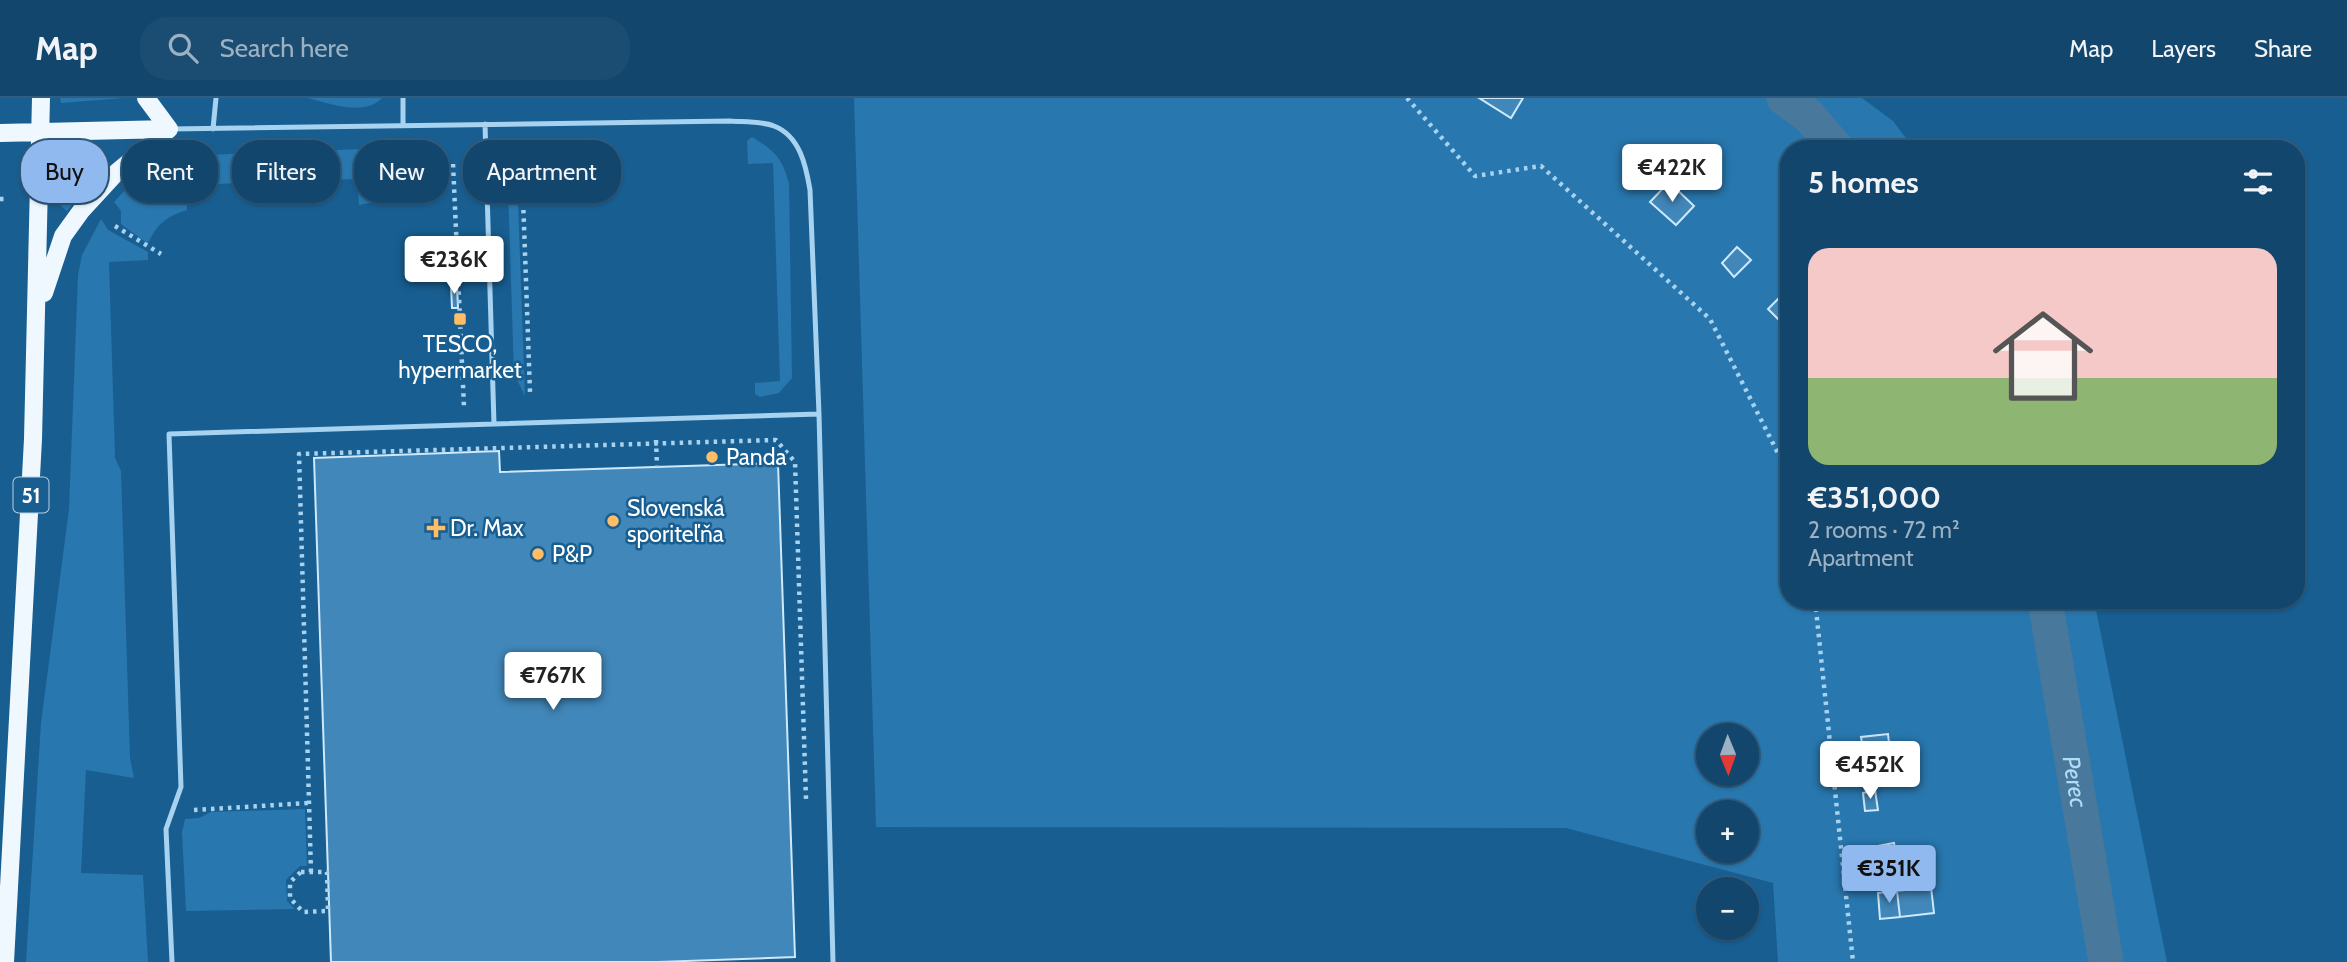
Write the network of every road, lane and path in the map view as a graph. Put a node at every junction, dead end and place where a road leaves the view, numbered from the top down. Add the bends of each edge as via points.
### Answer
1 (41, 98) edge
2 (146, 98) edge
3 (216, 98) edge
4 (403, 98) edge
5 (1407, 98) edge
6 (485, 124) junction
7 (520, 124) junction
8 (403, 125) junction
9 (169, 129) junction
10 (213, 129) junction
11 (0, 133) edge
12 (41, 133) junction
13 (453, 164) dead end
14 (115, 226) dead end
15 (162, 254) dead end
16 (36, 320) junction
17 (530, 392) dead end
18 (819, 414) junction
19 (656, 419) junction
20 (494, 424) junction
21 (464, 425) junction
22 (656, 443) junction
23 (466, 448) junction
24 (1780, 457) edge
25 (657, 467) dead end
26 (1816, 609) edge
27 (309, 803) junction
28 (806, 809) dead end
29 (173, 811) junction
30 (311, 872) junction
31 (5, 962) edge
32 (172, 962) edge
33 (834, 962) edge
34 (1853, 962) edge

1 - 12 main road, 51
2 - 9 main road
3 - 10 lane
4 - 8 lane
5 - 24 path via 1475,176 1541,166 1710,319
6 - 7 lane
6 - 8 lane
6 - 20 lane
7 - 17 path
7 - 18 lane via 730,121 774,126 793,141 806,164 810,190
8 - 10 lane
9 - 10 lane
9 - 12 main road
9 - 16 main road via 116,173 63,236
11 - 12 main road
12 - 16 main road, 51
13 - 21 path
14 - 15 path
16 - 31 main road, 51
18 - 19 lane
18 - 33 lane
19 - 20 lane
19 - 22 path
20 - 21 lane
21 - 23 path
21 - 29 lane via 169,434 181,787
22 - 23 path
22 - 25 path
22 - 28 path via 776,439 795,462
23 - 27 path via 299,453
26 - 34 path
27 - 29 path
27 - 30 path
29 - 32 lane via 166,829
30 - 30 path via 327,872 328,911 303,912 290,898 290,882 301,872

